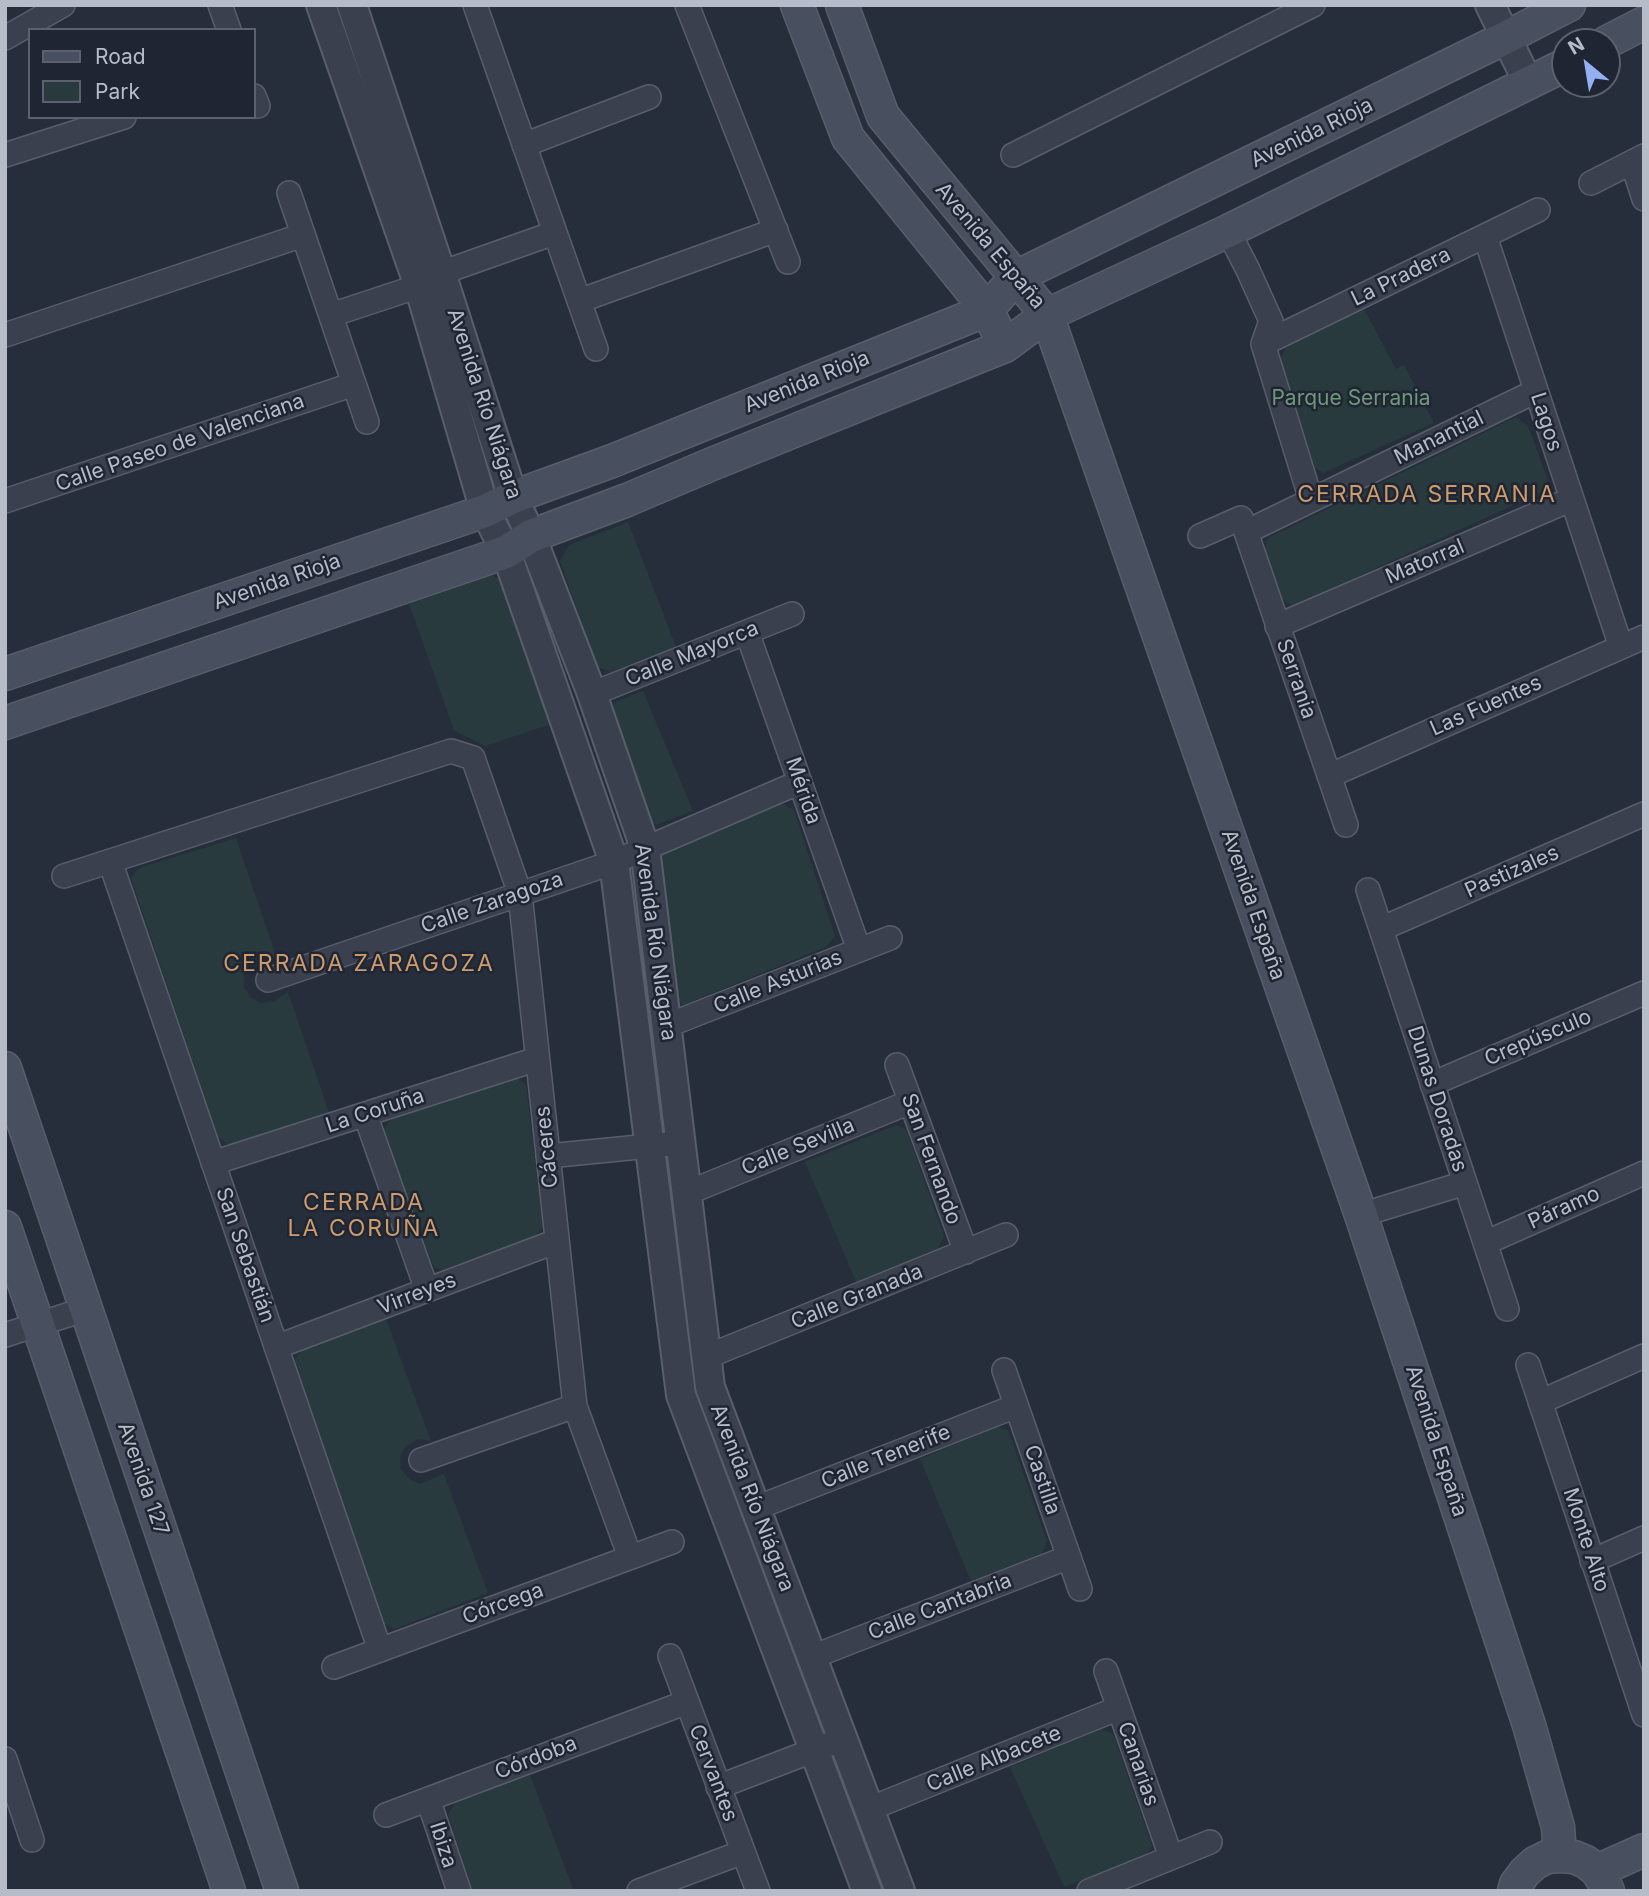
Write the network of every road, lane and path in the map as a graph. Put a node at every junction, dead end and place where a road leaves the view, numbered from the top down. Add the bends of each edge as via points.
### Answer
1 (64, 5) edge
2 (220, 5) edge
3 (321, 5) edge
4 (352, 5) edge
5 (475, 5) edge
6 (687, 5) edge
7 (797, 5) edge
8 (842, 5) edge
9 (1313, 5) edge
10 (1490, 5) edge
11 (1569, 5) edge
12 (1644, 23) edge
13 (228, 28) edge
14 (1621, 35) edge
15 (1507, 37) junction
16 (5, 38) edge
17 (1551, 72) edge
18 (1529, 83) junction
19 (649, 97) dead end
20 (118, 119) edge
21 (524, 145) junction
22 (5, 155) edge
23 (1013, 155) dead end
24 (1638, 159) edge
25 (1591, 183) dead end
26 (289, 193) dead end
27 (1644, 200) edge
28 (1538, 210) dead end
29 (776, 230) junction
30 (1228, 231) junction
31 (554, 233) junction
32 (303, 235) junction
33 (1485, 236) junction
34 (788, 262) dead end
35 (1016, 276) junction
36 (430, 279) junction
37 (579, 301) junction
38 (987, 310) junction
39 (331, 315) junction
40 (1047, 315) junction
41 (5, 335) edge
42 (1263, 344) junction
43 (1005, 346) junction
44 (596, 349) dead end
45 (354, 384) junction
46 (1536, 391) junction
47 (366, 422) dead end
48 (696, 426) junction
49 (611, 461) junction
50 (712, 464) junction
51 (1572, 499) junction
52 (627, 500) junction
53 (1311, 500) junction
54 (5, 501) edge
55 (499, 504) junction
56 (1246, 532) junction
57 (1200, 537) dead end
58 (519, 544) junction
59 (792, 614) dead end
60 (1278, 626) junction
61 (747, 632) junction
62 (1644, 637) edge
63 (1621, 647) junction
64 (5, 674) edge
65 (592, 694) junction
66 (5, 723) edge
67 (1329, 776) junction
68 (800, 782) junction
69 (1644, 814) edge
70 (1346, 825) dead end
71 (645, 848) junction
72 (110, 861) junction
73 (614, 862) junction
74 (64, 876) dead end
75 (1368, 890) dead end
76 (520, 894) junction
77 (1381, 929) junction
78 (890, 938) dead end
79 (859, 950) junction
80 (268, 980) dead end
81 (1644, 993) edge
82 (666, 1026) junction
83 (537, 1059) junction
84 (897, 1065) dead end
85 (5, 1068) edge
86 (1432, 1084) junction
87 (910, 1102) junction
88 (365, 1114) junction
89 (680, 1143) junction
90 (650, 1146) junction
91 (548, 1156) junction
92 (214, 1163) junction
93 (1644, 1173) edge
94 (1465, 1183) junction
95 (687, 1193) junction
96 (1361, 1215) junction
97 (5, 1227) edge
98 (1006, 1234) dead end
99 (557, 1241) junction
100 (1485, 1243) junction
101 (966, 1252) junction
102 (427, 1290) junction
103 (86, 1309) junction
104 (1507, 1309) dead end
105 (38, 1324) junction
106 (5, 1335) edge
107 (276, 1346) junction
108 (1644, 1356) edge
109 (706, 1357) junction
110 (1528, 1365) dead end
111 (1004, 1370) dead end
112 (1540, 1402) junction
113 (575, 1406) junction
114 (1016, 1406) junction
115 (421, 1460) dead end
116 (756, 1508) junction
117 (1644, 1538) edge
118 (672, 1542) dead end
119 (630, 1557) junction
120 (1069, 1557) junction
121 (1592, 1561) junction
122 (1080, 1589) dead end
123 (380, 1650) junction
124 (670, 1656) dead end
125 (812, 1657) junction
126 (334, 1667) dead end
127 (1106, 1671) dead end
128 (687, 1702) junction
129 (1119, 1708) junction
130 (1644, 1715) edge
131 (843, 1739) junction
132 (814, 1750) junction
133 (5, 1759) edge
134 (718, 1787) junction
135 (10, 1789) edge
136 (428, 1799) junction
137 (869, 1809) junction
138 (386, 1815) dead end
139 (32, 1840) dead end
140 (1210, 1842) dead end
141 (1644, 1850) edge
142 (743, 1852) junction
143 (1560, 1856) junction
144 (1171, 1857) junction
145 (1602, 1881) edge
146 (229, 1891) edge
147 (282, 1891) edge
148 (458, 1891) edge
149 (639, 1891) edge
150 (758, 1891) edge
151 (867, 1891) edge
152 (900, 1891) edge
153 (1089, 1891) edge
154 (1514, 1891) edge

1 - 16 street
2 - 13 street
3 - 36 street, Avenida Río Niágara
4 - 36 street, Avenida Río Niágara
5 - 21 street
6 - 29 street
7 - 38 main road, Avenida España via 848,138
8 - 35 main road, Avenida España via 883,116
9 - 23 street
10 - 15 street
11 - 15 main road, Avenida Rioja
12 - 14 main road
15 - 18 street
15 - 35 main road, Avenida Rioja
17 - 18 main road, Avenida Rioja
18 - 30 main road, Avenida Rioja
19 - 21 street
20 - 22 street
21 - 31 street
24 - 25 street
24 - 27 street
26 - 32 street
28 - 33 street, La Pradera
29 - 34 street
29 - 37 street
30 - 40 main road, Avenida Rioja
30 - 42 street via 1270,321
31 - 36 street
31 - 37 street
32 - 39 street
32 - 41 street
33 - 42 street, La Pradera
33 - 46 street, Lagos
35 - 38 main road, Avenida Rioja
35 - 40 main road, Avenida España
36 - 39 street
36 - 55 street, Avenida Río Niágara
37 - 44 street
38 - 43 main road, Avenida España
38 - 48 main road, Avenida Rioja
39 - 45 street
40 - 43 main road, Avenida Rioja
40 - 96 main road, Avenida España
42 - 53 street
43 - 50 main road, Avenida Rioja
45 - 47 street
45 - 54 street, Calle Paseo de Valenciana
46 - 51 street, Lagos
46 - 53 street, Manantial
48 - 49 main road, Avenida Rioja
48 - 50 main road
49 - 52 main road
49 - 55 main road, Avenida Rioja
50 - 52 main road, Avenida Rioja
51 - 60 street, Matorral
51 - 63 street, Lagos
52 - 58 main road, Avenida Rioja
53 - 56 street, Manantial
55 - 58 street, Avenida Río Niágara
55 - 64 main road, Avenida Rioja
56 - 57 street via 1241,518
56 - 60 street, Serrania
58 - 65 street, Avenida Río Niágara
58 - 66 main road, Avenida Rioja
58 - 73 street, Avenida Río Niágara
59 - 61 street, Calle Mayorca
60 - 67 street, Serrania
61 - 65 street, Calle Mayorca
61 - 68 street, Mérida
62 - 63 street, Las Fuentes
63 - 67 street, Las Fuentes
65 - 71 street, Avenida Río Niágara
67 - 70 street, Serrania
68 - 71 street, Calle Zaragoza
68 - 79 street, Mérida
69 - 77 street, Pastizales
71 - 73 street, Calle Zaragoza
71 - 82 street, Avenida Río Niágara
72 - 74 street
72 - 76 street, Cáceres via 451,751 473,758
72 - 92 street, San Sebastián
73 - 76 street, Calle Zaragoza
73 - 90 street, Avenida Río Niágara
75 - 77 street, Dunas Doradas
76 - 80 street, Calle Zaragoza
76 - 83 street, Cáceres
77 - 86 street, Dunas Doradas
78 - 79 street, Calle Asturias
79 - 82 street, Calle Asturias
81 - 86 street, Crepúsculo
82 - 89 street, Avenida Río Niágara
83 - 88 street, La Coruña
83 - 91 street, Cáceres
84 - 87 street, San Fernando
85 - 103 main road, Avenida 127
86 - 94 street, Dunas Doradas
87 - 95 street, Calle Sevilla
87 - 101 street, San Fernando
88 - 92 street, La Coruña
88 - 102 street
89 - 90 street
89 - 95 street, Avenida Río Niágara
90 - 91 street
90 - 132 street, Avenida Río Niágara via 681,1395
91 - 99 street, Cáceres
92 - 107 street, San Sebastián
93 - 100 street, Páramo
94 - 96 street
94 - 100 street, Dunas Doradas
95 - 109 street, Avenida Río Niágara
96 - 143 main road, Avenida España via 1529,1724 1558,1827
97 - 105 main road
98 - 101 street, Calle Granada
99 - 102 street, Virreyes
99 - 113 street, Cáceres
100 - 104 street, Dunas Doradas
101 - 109 street, Calle Granada
102 - 107 street, Virreyes
103 - 105 street
103 - 147 main road, Avenida 127
105 - 106 street
105 - 146 main road
107 - 123 street, San Sebastián
108 - 112 street
109 - 116 street, Avenida Río Niágara via 710,1387
110 - 112 street, Monte Alto
111 - 114 street, Castilla
112 - 121 street, Monte Alto
113 - 115 street
113 - 119 street, Cáceres
114 - 116 street, Calle Tenerife
114 - 120 street, Castilla
116 - 125 street, Avenida Río Niágara
117 - 121 street
118 - 119 street, Córcega
119 - 123 street, Córcega
120 - 122 street, Castilla
120 - 125 street, Calle Cantabria
121 - 130 street, Monte Alto
123 - 126 street, Córcega
124 - 128 street, Cervantes
125 - 131 street, Avenida Río Niágara
127 - 129 street, Canarias
128 - 134 street, Cervantes
128 - 136 street, Córdoba
129 - 137 street, Calle Albacete
129 - 144 street, Canarias
131 - 132 street
131 - 137 street, Avenida Río Niágara
132 - 134 street
132 - 151 street, Avenida Río Niágara
133 - 135 street
134 - 142 street, Cervantes
135 - 139 street
136 - 138 street, Córdoba
136 - 148 street, Ibiza
137 - 152 street, Avenida Río Niágara
140 - 144 street
141 - 145 main road
142 - 149 street
142 - 150 street, Cervantes
143 - 145 main road via 1586,1863
143 - 154 main road via 1535,1863
144 - 153 street

